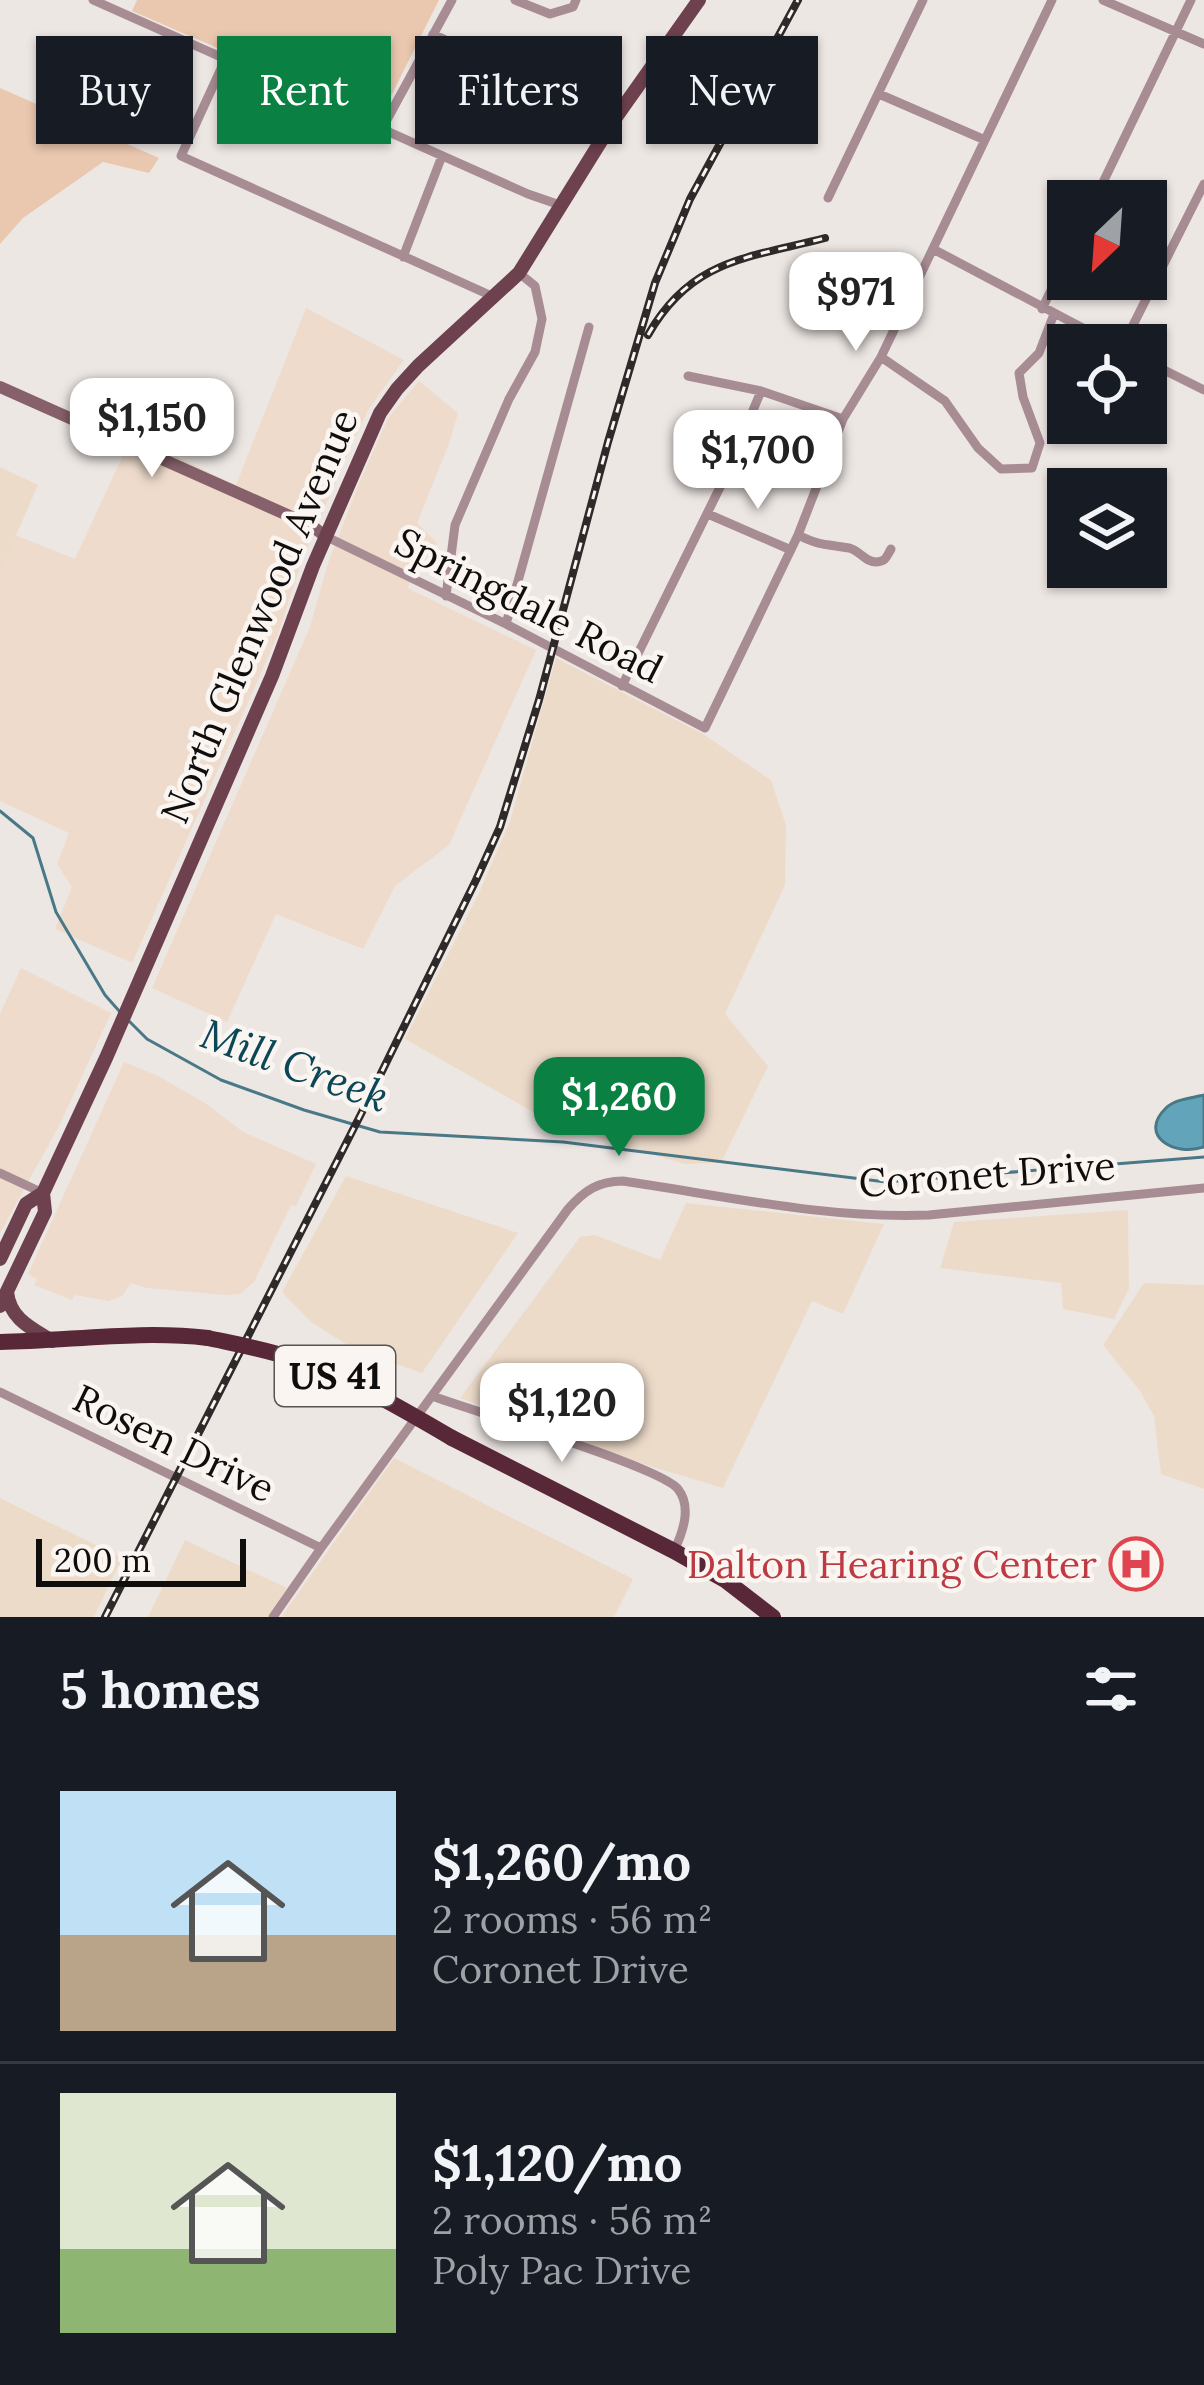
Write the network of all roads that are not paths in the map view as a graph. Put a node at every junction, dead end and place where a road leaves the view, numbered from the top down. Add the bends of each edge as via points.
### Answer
1 (93, 0) edge
2 (127, 0) edge
3 (452, 0) edge
4 (514, 0) edge
5 (576, 0) edge
6 (699, 0) edge
7 (923, 0) edge
8 (1052, 0) edge
9 (1103, 0) edge
10 (1191, 0) edge
11 (121, 12) junction
12 (1175, 32) junction
13 (433, 34) junction
14 (437, 36) edge
15 (1204, 44) edge
16 (217, 54) edge
17 (217, 78) edge
18 (880, 94) junction
19 (622, 109) edge
20 (391, 113) edge
21 (391, 132) edge
22 (985, 140) junction
23 (599, 144) edge
24 (442, 155) junction
25 (1104, 180) edge
26 (1204, 184) edge
27 (828, 198) dead end
28 (560, 205) junction
29 (932, 249) junction
30 (403, 257) junction
31 (519, 273) junction
32 (494, 297) junction
33 (1047, 299) edge
34 (1042, 309) junction
35 (1054, 314) junction
36 (1075, 324) edge
37 (1130, 324) edge
38 (589, 327) dead end
39 (881, 357) junction
40 (1167, 372) edge
41 (688, 376) dead end
42 (0, 387) edge
43 (1204, 390) edge
44 (761, 391) junction
45 (843, 419) junction
46 (708, 514) junction
47 (326, 536) junction
48 (798, 536) junction
49 (890, 549) dead end
50 (790, 550) junction
51 (446, 596) junction
52 (506, 624) junction
53 (622, 686) junction
54 (0, 1173) edge
55 (1204, 1188) edge
56 (43, 1193) junction
57 (0, 1259) edge
58 (3, 1299) edge
59 (52, 1341) junction
60 (0, 1342) edge
61 (0, 1392) edge
62 (432, 1396) junction
63 (321, 1548) junction
64 (674, 1551) junction
65 (273, 1617) edge
66 (773, 1617) edge

1 - 11 street
2 - 11 street
3 - 13 street
4 - 5 street via 550,14
6 - 19 main road, North Glenwood Avenue
7 - 18 street
8 - 22 street
9 - 12 street
10 - 12 street
11 - 16 street
12 - 15 street
12 - 25 street
13 - 14 street
13 - 20 street
17 - 30 street via 182,156
18 - 22 street
18 - 27 street
21 - 24 street
22 - 29 street
23 - 28 main road, North Glenwood Avenue
24 - 28 street
24 - 30 street
26 - 37 street
28 - 31 main road, North Glenwood Avenue
29 - 34 street
29 - 39 street
30 - 32 street
31 - 32 main road, North Glenwood Avenue
31 - 51 street via 535,286 542,319 535,352 455,525
32 - 47 main road, North Glenwood Avenue via 388,401
33 - 34 street
34 - 35 street
35 - 36 street
35 - 39 street via 1039,352 1019,374 1040,443 1032,468 1001,469 945,401
38 - 52 street
39 - 45 street
40 - 43 street
41 - 44 street
42 - 47 street
44 - 45 street
44 - 46 street
45 - 48 street
46 - 50 street
46 - 53 street
47 - 51 street, Springdale Road
47 - 56 main road, North Glenwood Avenue
48 - 49 street via 879,562
48 - 50 street
50 - 53 street, Springdale Road via 705,728
51 - 52 street, Springdale Road
52 - 53 street, Springdale Road
54 - 56 street
55 - 62 street, Coronet Drive via 890,1216 610,1181 568,1209
56 - 57 main road, North Glenwood Avenue via 26,1204
56 - 58 main road, North Glenwood Avenue via 45,1212
58 - 59 main road
59 - 60 highway, US 41
59 - 64 highway, US 41, bridge via 208,1339 316,1367
61 - 63 street, Rosen Drive
62 - 63 street, Coronet Drive
62 - 64 street via 671,1482 685,1508
63 - 65 street, Coronet Drive
64 - 66 highway, US 41

